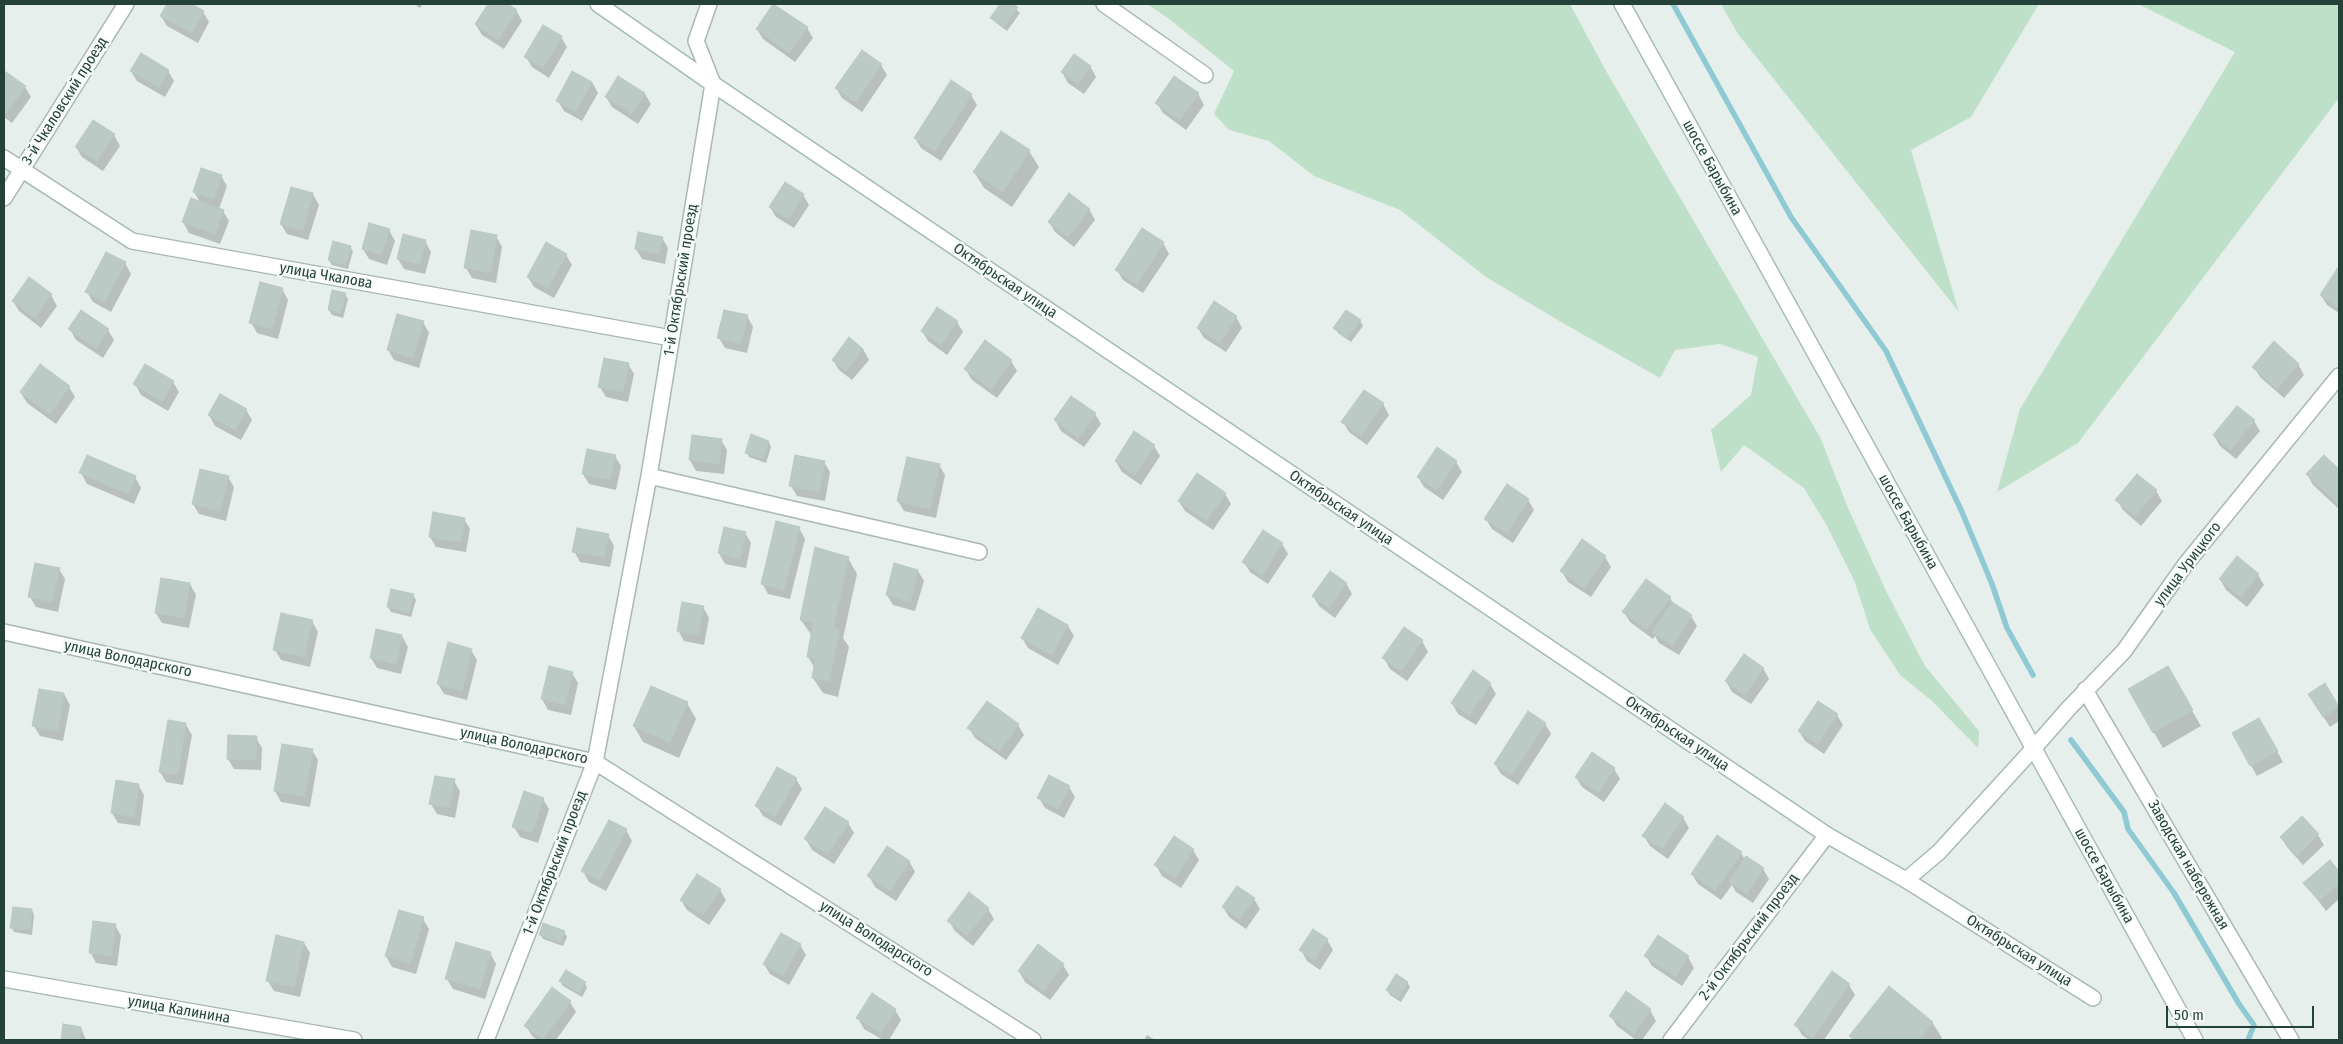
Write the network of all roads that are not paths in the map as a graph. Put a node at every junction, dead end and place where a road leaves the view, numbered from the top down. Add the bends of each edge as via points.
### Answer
1 (126, 4) edge
2 (598, 4) edge
3 (709, 4) edge
4 (1104, 4) edge
5 (1622, 4) edge
6 (1205, 75) dead end
7 (713, 84) junction
8 (4, 158) edge
9 (21, 172) junction
10 (4, 198) edge
11 (671, 338) junction
12 (2339, 376) edge
13 (649, 476) junction
14 (979, 552) dead end
15 (4, 632) edge
16 (2085, 690) junction
17 (2033, 749) junction
18 (595, 762) junction
19 (1827, 835) junction
20 (1906, 880) junction
21 (4, 979) edge
22 (2093, 998) dead end
23 (354, 1040) edge
24 (486, 1040) edge
25 (1033, 1040) edge
26 (1671, 1040) edge
27 (2195, 1040) edge
28 (2291, 1040) edge

1 - 9 street, 3-й Чкаловский проезд
2 - 7 street, Октябрьская улица
3 - 7 street via 696,41
4 - 6 street
5 - 17 street, шоссе Барыбина
7 - 11 street, 1-й Октябрьский проезд
7 - 19 street, Октябрьская улица
8 - 9 street, улица Чкалова
9 - 10 street, 3-й Чкаловский проезд
9 - 11 street, улица Чкалова via 132,242
11 - 13 street, 1-й Октябрьский проезд
12 - 16 street, улица Урицкого via 2185,565 2124,651
13 - 14 street
13 - 18 street, 1-й Октябрьский проезд
15 - 18 street, улица Володарского
16 - 17 street, улица Урицкого
16 - 28 street, Заводская набережная
17 - 20 street, улица Урицкого via 1939,852
17 - 27 street, шоссе Барыбина
18 - 24 street, 1-й Октябрьский проезд
18 - 25 street, улица Володарского
19 - 20 street, Октябрьская улица
19 - 26 street, 2-й Октябрьский проезд
20 - 22 street, Октябрьская улица
21 - 23 street, улица Калинина

